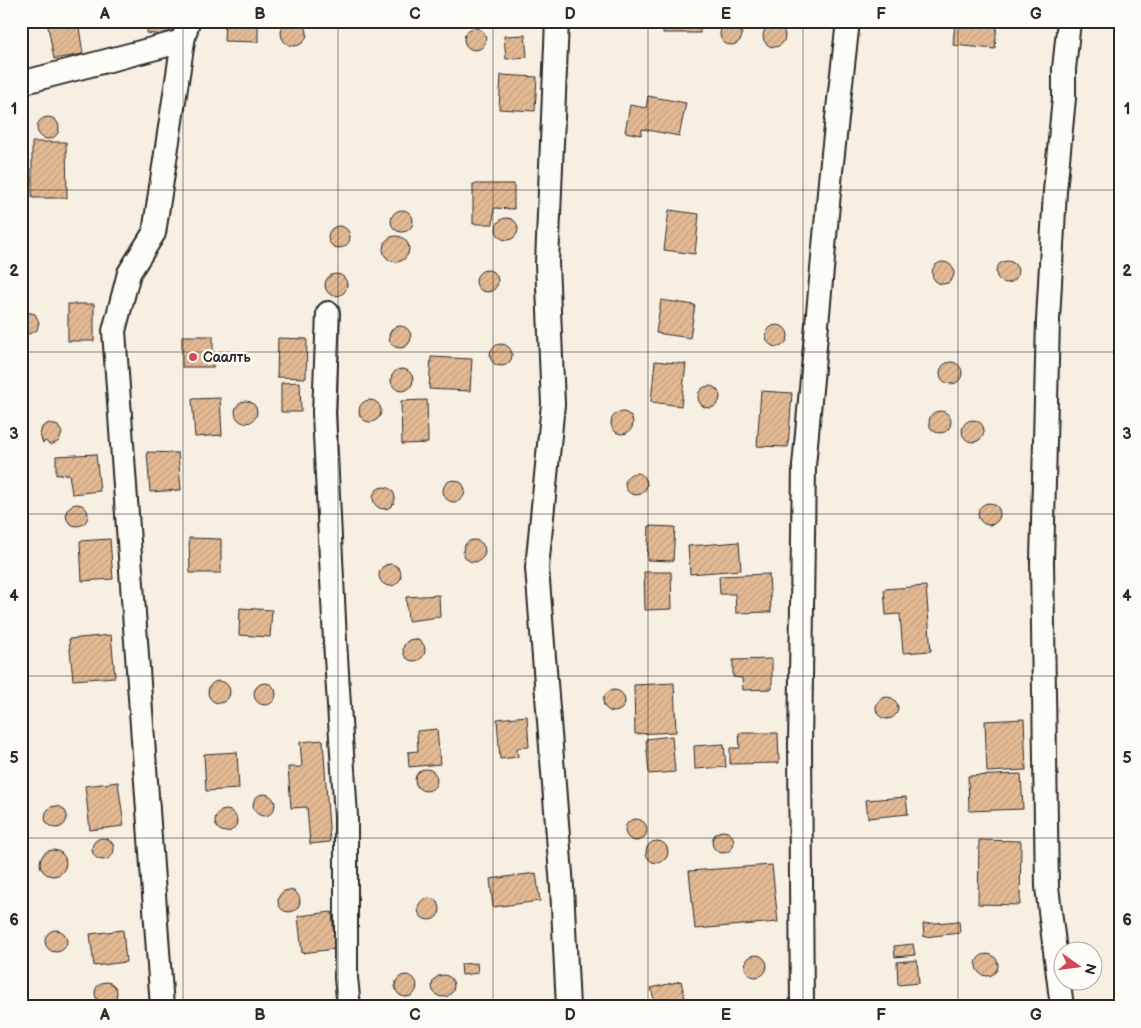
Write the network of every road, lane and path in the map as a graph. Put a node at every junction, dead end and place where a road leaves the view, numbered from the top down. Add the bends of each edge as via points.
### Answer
1 (557, 21) edge
2 (848, 21) edge
3 (1069, 21) edge
4 (185, 31) edge
5 (21, 84) edge
6 (328, 313) dead end
7 (162, 1007) edge
8 (349, 1007) edge
9 (568, 1007) edge
10 (802, 1007) edge
11 (1062, 1007) edge

1 - 9 street via 547,263 553,404 537,568
2 - 10 street via 804,466 800,747
3 - 11 street via 1048,320 1042,562 1047,887
4 - 5 street
4 - 7 street via 154,233 129,273 114,331
6 - 8 street via 324,413 346,817 346,978

